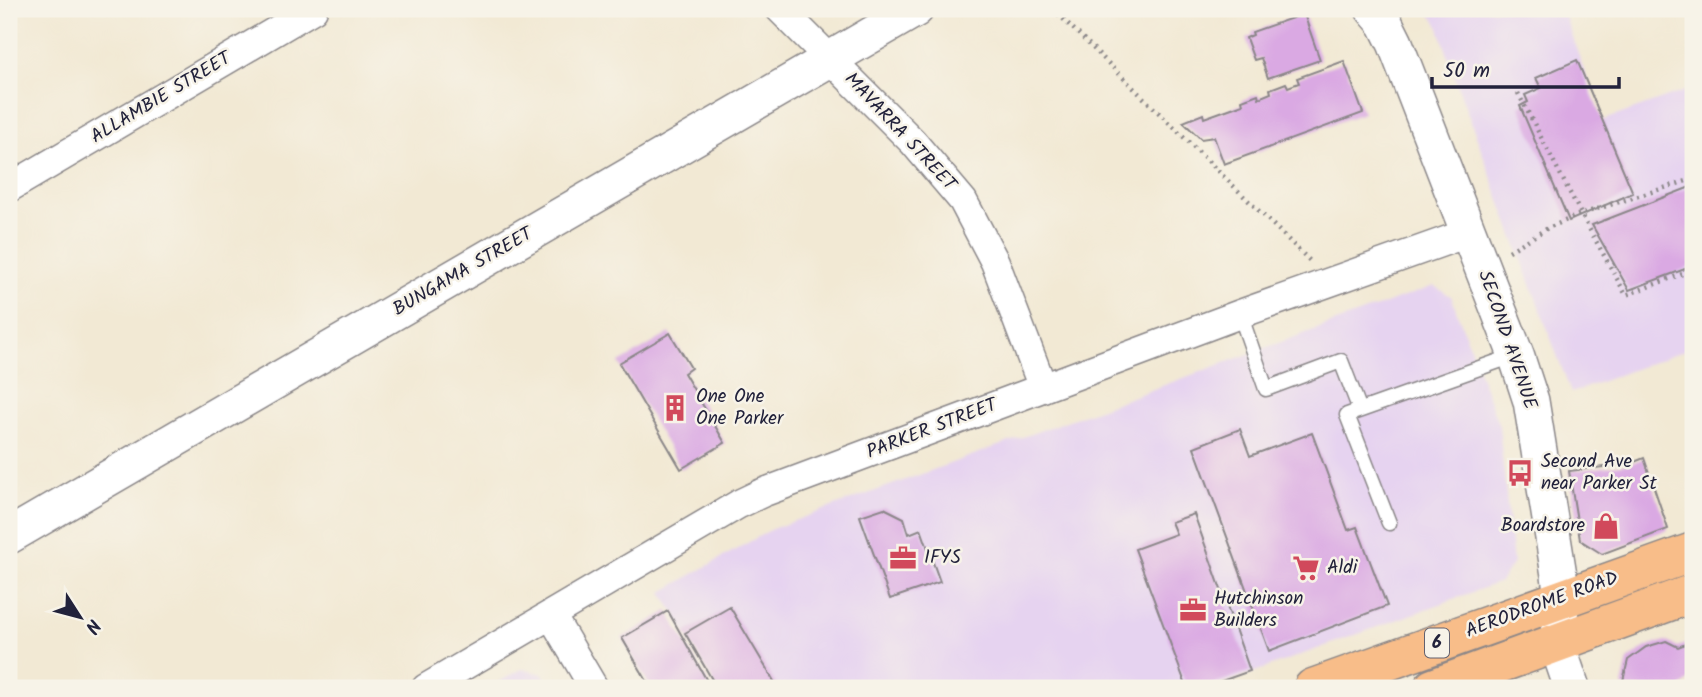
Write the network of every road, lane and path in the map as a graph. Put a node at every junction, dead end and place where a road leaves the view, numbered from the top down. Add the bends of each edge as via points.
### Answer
1 (313, 9) edge
2 (780, 9) edge
3 (916, 9) edge
4 (1053, 9) edge
5 (1373, 9) edge
6 (278, 18) edge
7 (831, 59) junction
8 (1518, 93) dead end
9 (1693, 179) edge
10 (9, 188) edge
11 (1581, 214) junction
12 (1468, 233) junction
13 (1509, 251) dead end
14 (1312, 263) dead end
15 (1693, 271) edge
16 (1240, 314) junction
17 (1516, 355) junction
18 (1043, 388) junction
19 (1360, 410) junction
20 (1389, 523) dead end
21 (9, 536) edge
22 (1693, 552) edge
23 (1693, 593) edge
24 (1562, 598) junction
25 (551, 615) junction
26 (1556, 644) junction
27 (426, 688) edge
28 (594, 688) edge
29 (1313, 688) edge
30 (1433, 688) edge
31 (1572, 688) edge

1 - 6 street, ALLAMBIE STREET
2 - 7 street, MAVARRA STREET
3 - 7 street, BUNGAMA STREET
4 - 14 path
5 - 12 street, SECOND AVENUE via 1395,43
6 - 10 street, ALLAMBIE STREET
7 - 18 street, MAVARRA STREET via 913,142 963,201 995,262
7 - 21 street, BUNGAMA STREET
8 - 11 path
9 - 11 path
11 - 13 path
11 - 15 path via 1626,295
12 - 16 street, PARKER STREET
12 - 17 street, SECOND AVENUE
16 - 18 street, PARKER STREET
16 - 19 lane via 1266,389 1341,361
17 - 19 lane
17 - 24 street, SECOND AVENUE via 1531,401
18 - 25 street, PARKER STREET via 739,504
19 - 20 lane via 1347,415
22 - 24 main road, AERODROME ROAD / 6
23 - 26 main road, 6
24 - 26 street, SECOND AVENUE
24 - 29 main road, AERODROME ROAD / 6
25 - 27 street, PARKER STREET
25 - 28 street
26 - 30 main road, 6
26 - 31 street, SECOND AVENUE

